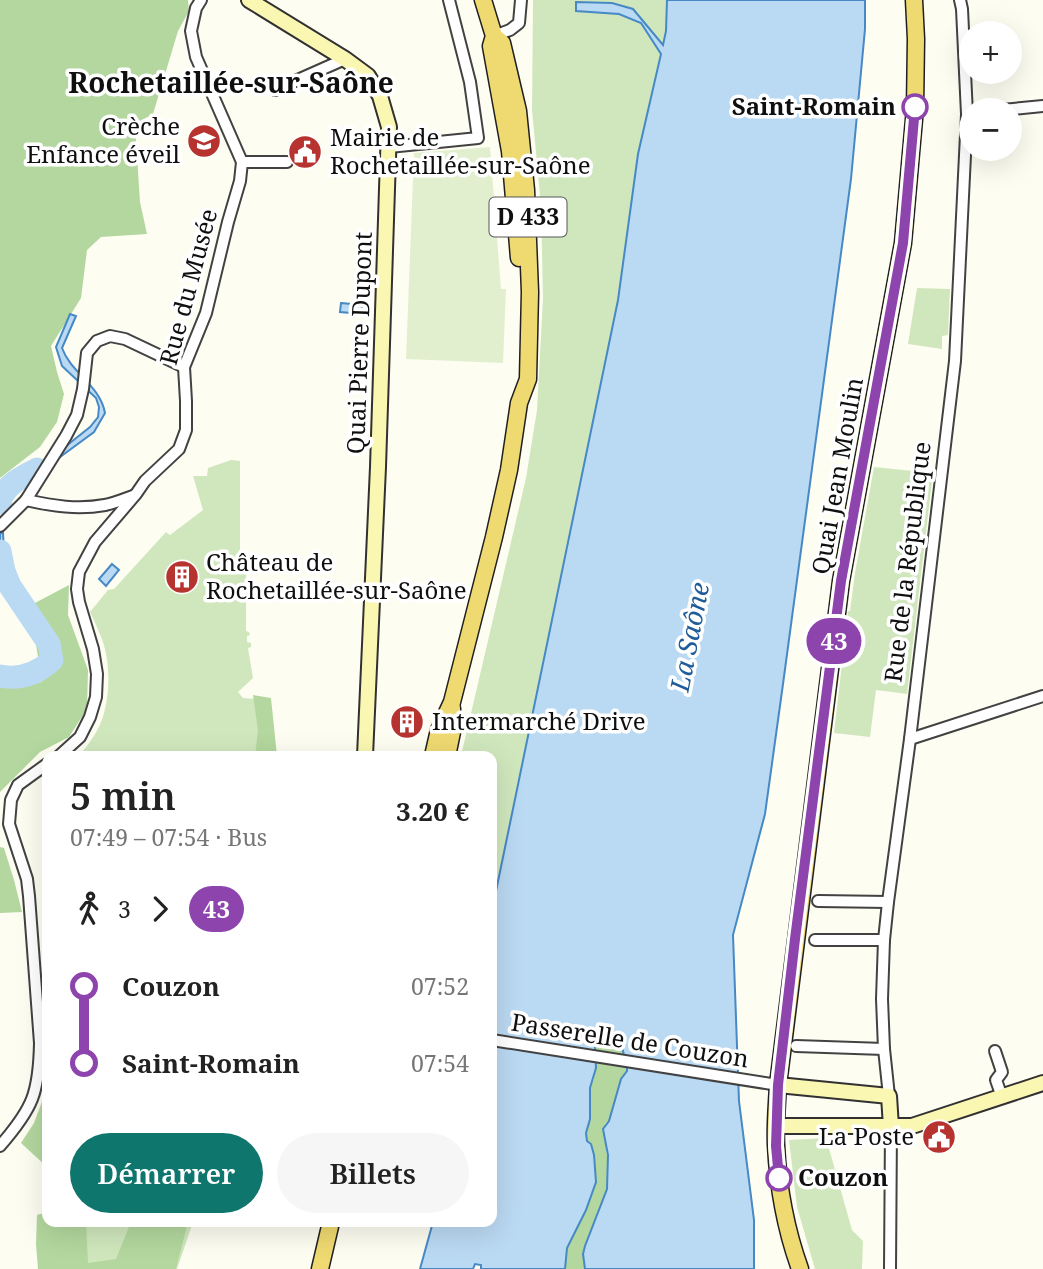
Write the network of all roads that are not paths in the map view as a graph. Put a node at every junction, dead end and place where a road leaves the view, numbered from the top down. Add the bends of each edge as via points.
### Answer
1 (201, 0) edge
2 (249, 0) edge
3 (449, 0) edge
4 (483, 0) edge
5 (520, 0) edge
6 (914, 0) edge
7 (960, 0) edge
8 (494, 36) junction
9 (345, 59) junction
10 (275, 90) dead end
11 (968, 98) edge
12 (1043, 106) edge
13 (1022, 108) edge
14 (389, 147) junction
15 (966, 161) edge
16 (242, 162) junction
17 (287, 162) dead end
18 (184, 367) junction
19 (136, 494) junction
20 (26, 500) junction
21 (1, 524) edge
22 (1043, 696) edge
23 (452, 702) junction
24 (910, 738) junction
25 (65, 751) edge
26 (366, 751) edge
27 (434, 751) edge
28 (448, 751) edge
29 (42, 768) edge
30 (818, 901) dead end
31 (888, 902) junction
32 (815, 940) dead end
33 (884, 940) junction
34 (497, 1041) edge
35 (796, 1046) dead end
36 (884, 1049) junction
37 (995, 1051) dead end
38 (1043, 1083) edge
39 (770, 1084) junction
40 (889, 1096) junction
41 (1002, 1097) junction
42 (776, 1126) junction
43 (891, 1127) junction
44 (0, 1146) edge
45 (330, 1227) edge
46 (320, 1269) edge
47 (800, 1269) edge
48 (890, 1269) edge

1 - 16 street via 191,31 196,57
2 - 9 street, Quai Pierre Dupont
3 - 14 street via 470,82 478,138
4 - 8 main road, D 433
5 - 8 street via 519,23
6 - 39 main road, Quai Jean Moulin via 915,107 903,243 841,581
7 - 11 street, Rue de la République
8 - 23 main road, D 433 via 491,46 510,151 520,258 519,403 509,470
9 - 10 street
9 - 14 street, Quai Pierre Dupont via 368,76 380,96
12 - 13 street
14 - 26 street, Quai Pierre Dupont
15 - 24 street, Rue de la République via 955,361
16 - 17 street
16 - 18 street, Rue du Musée via 206,313
18 - 19 street, Rue du Musée via 186,430 179,449
18 - 20 street via 125,339 110,336 97,341 87,353 76,415
19 - 20 street via 107,505 75,508
19 - 25 street, Rue du Musée via 95,542 79,572 77,589 93,649 96,697 80,737
20 - 21 street
22 - 24 street
23 - 27 main road, D 433
23 - 28 main road, D 433
24 - 31 street, Rue de la République
29 - 44 street via 18,785 9,824 27,879 39,1066 36,1091 26,1114
30 - 31 street
31 - 33 street, Rue de la République
32 - 33 street
33 - 36 street, Rue de la République
34 - 39 street, Passerelle de Couzon
35 - 36 street
36 - 40 street, Rue de la République
37 - 41 street via 1002,1072 996,1080
38 - 41 street
39 - 40 street
39 - 42 main road, Quai Jean Moulin
40 - 43 street, Rue de la République
41 - 43 street via 912,1126
42 - 43 street
42 - 47 main road, Quai Jean Moulin via 780,1190
43 - 48 street
45 - 46 main road

